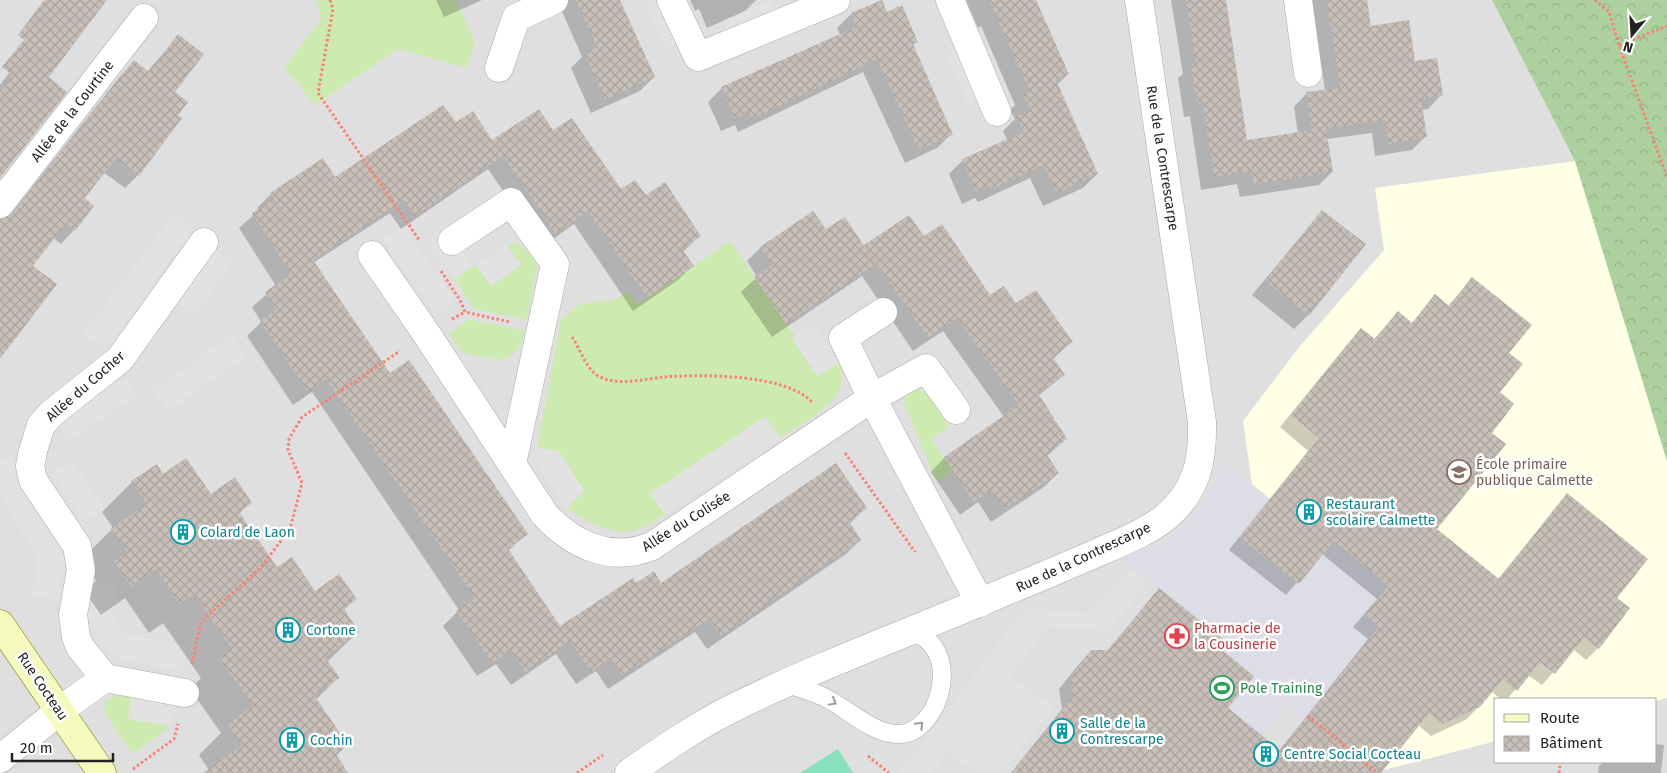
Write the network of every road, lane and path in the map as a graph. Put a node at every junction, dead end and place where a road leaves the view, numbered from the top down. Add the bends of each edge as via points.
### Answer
1 (330, 0) edge
2 (554, 0) edge
3 (671, 0) edge
4 (836, 0) edge
5 (950, 0) edge
6 (1139, 0) edge
7 (1298, 0) edge
8 (1595, 0) edge
9 (144, 18) dead end
10 (1667, 26) edge
11 (1619, 45) junction
12 (499, 68) dead end
13 (1308, 73) dead end
14 (998, 112) dead end
15 (1667, 177) edge
16 (0, 204) edge
17 (452, 241) dead end
18 (204, 242) dead end
19 (422, 244) dead end
20 (372, 255) dead end
21 (438, 268) dead end
22 (883, 312) dead end
23 (541, 329) junction
24 (426, 333) junction
25 (872, 398) junction
26 (956, 410) dead end
27 (827, 428) junction
28 (512, 464) junction
29 (917, 555) dead end
30 (980, 603) junction
31 (0, 624) edge
32 (909, 631) junction
33 (105, 678) junction
34 (788, 684) junction
35 (186, 692) junction
36 (59, 711) junction
37 (1308, 716) dead end
38 (0, 759) edge
39 (1560, 766) dead end
40 (115, 773) edge
41 (629, 773) edge
42 (1378, 773) edge
43 (1559, 773) edge

1 - 19 path via 333,9 318,93
2 - 12 street via 516,18
3 - 4 street via 698,57
5 - 14 street
6 - 30 street, Rue de la Contrescarpe via 1200,406 1200,466 1179,502 1150,528
7 - 13 street
8 - 11 path via 1609,12
9 - 16 street, Allée de la Courtine
10 - 11 path
11 - 15 path
17 - 23 street via 511,202 555,264
18 - 33 street, Allée du Cocher via 120,359 41,425 33,451 30,466 33,480 77,546 81,570 73,615 76,638
20 - 24 street, Allée du Colisée
21 - 23 path via 465,312
22 - 25 street via 843,338
23 - 27 path via 571,337 590,370 609,380 684,376 757,379 805,394
23 - 28 street
24 - 28 street, Allée du Colisée
24 - 35 path via 302,417 297,424 289,439 288,450 302,483 290,529 261,567 201,622
25 - 26 street, Allée du Colisée via 926,368
25 - 27 street, Allée du Colisée
25 - 30 street
27 - 28 street, Allée du Colisée via 639,552 606,552 572,539 545,515
27 - 29 path
30 - 32 street, Rue de la Contrescarpe
31 - 36 street, Rue Cocteau
32 - 34 street, Rue de la Contrescarpe
34 -> 32 lane via 824,697 883,731 914,732 935,704 942,674 936,648 924,637
33 - 35 street
33 - 36 street
34 - 41 street, Rue de la Contrescarpe via 704,724
35 - 40 path via 174,739
36 - 38 street
36 - 40 street, Rue Cocteau
37 - 42 path
39 - 43 path

